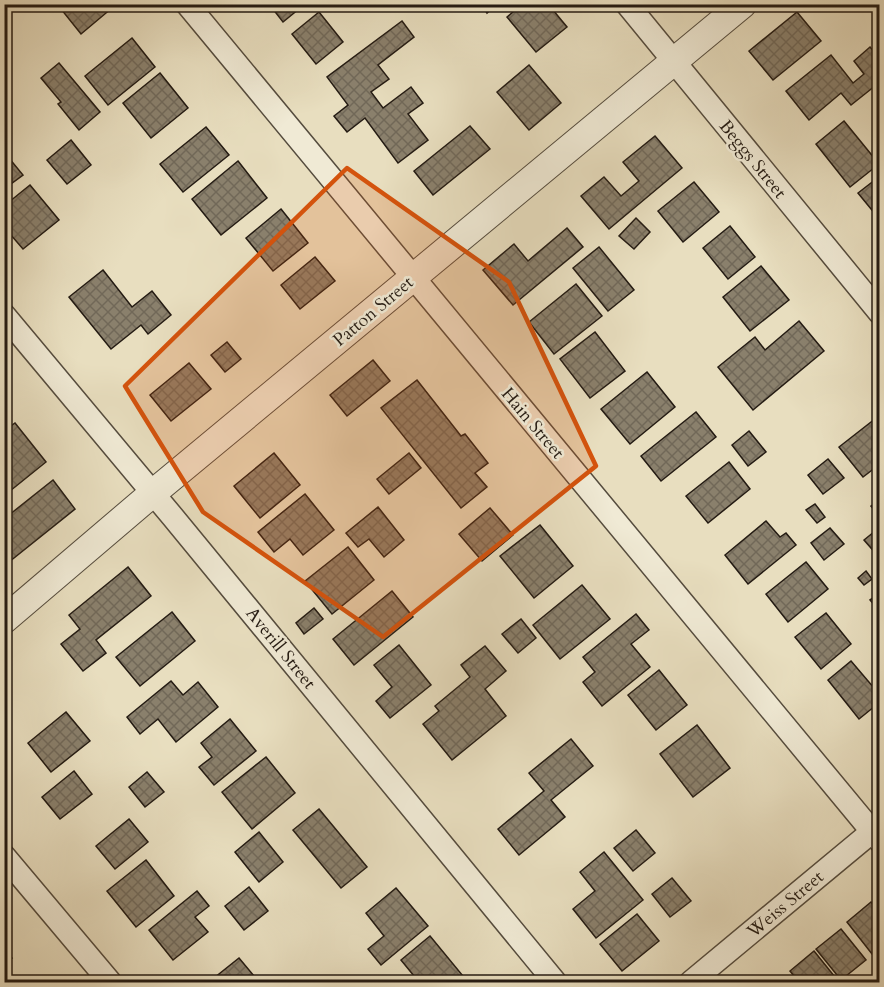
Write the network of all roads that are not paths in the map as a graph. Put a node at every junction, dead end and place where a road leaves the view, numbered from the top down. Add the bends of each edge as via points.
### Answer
1 (187, 4) edge
2 (627, 4) edge
3 (743, 4) edge
4 (674, 63) junction
5 (413, 278) junction
6 (879, 313) edge
7 (4, 315) edge
8 (153, 493) junction
9 (4, 620) edge
10 (877, 832) edge
11 (4, 856) edge
12 (110, 982) edge
13 (555, 982) edge
14 (691, 982) edge

1 - 5 street, Hain Street
2 - 4 street, Beggs Street
3 - 4 street, Patton Street
4 - 5 street, Patton Street
4 - 6 street, Beggs Street
5 - 8 street, Patton Street
5 - 10 street, Hain Street
7 - 8 street, Averill Street
8 - 9 street, Patton Street
8 - 13 street, Averill Street
10 - 14 street, Weiss Street
11 - 12 street

